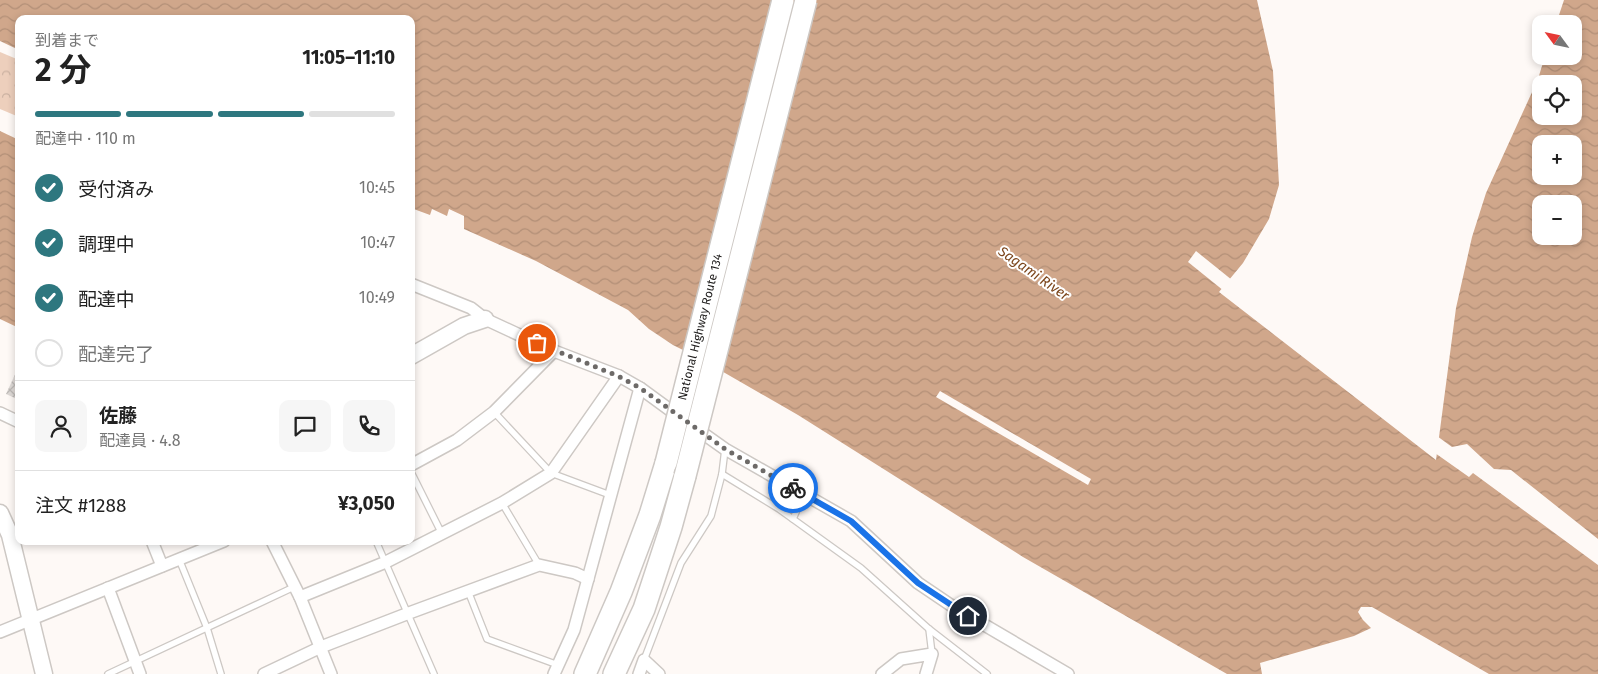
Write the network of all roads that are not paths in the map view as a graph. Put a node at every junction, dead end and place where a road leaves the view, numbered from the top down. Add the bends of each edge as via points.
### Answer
1 (783, 0) edge
2 (806, 0) edge
3 (415, 286) edge
4 (485, 319) junction
5 (554, 351) junction
6 (415, 354) edge
7 (618, 376) junction
8 (640, 388) junction
9 (494, 412) junction
10 (0, 413) edge
11 (15, 420) edge
12 (725, 449) junction
13 (415, 462) edge
14 (415, 471) edge
15 (552, 473) junction
16 (722, 474) junction
17 (804, 494) junction
18 (610, 495) junction
19 (502, 503) junction
20 (0, 513) edge
21 (793, 519) junction
22 (10, 534) edge
23 (442, 534) junction
24 (154, 545) edge
25 (214, 545) edge
26 (274, 545) edge
27 (378, 545) edge
28 (179, 559) junction
29 (386, 562) junction
30 (539, 565) junction
31 (162, 566) junction
32 (588, 579) junction
33 (108, 588) junction
34 (468, 591) junction
35 (297, 592) junction
36 (409, 612) junction
37 (32, 619) junction
38 (207, 628) junction
39 (929, 628) junction
40 (0, 632) edge
41 (321, 647) junction
42 (932, 654) junction
43 (644, 660) junction
44 (136, 662) junction
45 (556, 670) edge
46 (44, 674) edge
47 (108, 674) edge
48 (140, 674) edge
49 (221, 674) edge
50 (264, 674) edge
51 (332, 674) edge
52 (434, 674) edge
53 (584, 674) edge
54 (614, 674) edge
55 (639, 674) edge
56 (659, 674) edge
57 (882, 674) edge
58 (926, 674) edge
59 (987, 674) edge
60 (1068, 674) edge

1 - 53 highway, National Highway Route 134, bridge via 666,463 624,584
2 - 54 highway, National Highway Route 134, bridge via 671,527 644,609
3 - 4 street via 471,308
4 - 5 street
4 - 6 street via 464,326
5 - 7 street
5 - 9 street
7 - 8 street
7 - 15 street
8 - 12 street
8 - 18 street
9 - 13 street via 457,440
9 - 15 lane
10 - 11 street
12 - 16 lane
12 - 17 street
14 - 23 lane
15 - 18 lane
15 - 19 street
16 - 21 lane
16 - 43 lane via 712,516 681,563
17 - 21 lane
17 - 60 street via 851,521 918,583 945,602
18 - 32 street
19 - 23 street
19 - 30 lane
20 - 22 street
21 - 39 lane via 861,568
22 - 37 street
23 - 29 street
24 - 31 street
25 - 28 street
26 - 35 street
27 - 29 lane
28 - 31 street
28 - 38 lane
29 - 35 street
29 - 36 lane
30 - 32 street
30 - 34 street
31 - 33 street
32 - 45 street via 574,630
33 - 37 street
33 - 44 street
34 - 36 street
34 - 45 lane via 487,639
35 - 38 lane
35 - 41 street
36 - 41 street
36 - 52 lane
37 - 40 street
37 - 46 street
38 - 44 lane
38 - 49 lane
39 - 42 lane
39 - 59 lane
41 - 50 street
41 - 51 street
42 - 57 street via 901,659
42 - 58 street
43 - 55 street
43 - 56 street
44 - 47 lane
44 - 48 street

